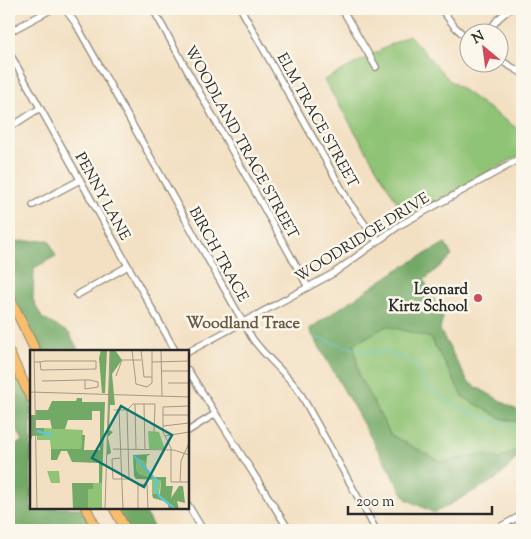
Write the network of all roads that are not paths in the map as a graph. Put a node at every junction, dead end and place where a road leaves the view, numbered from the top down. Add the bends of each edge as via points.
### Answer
1 (52, 9) edge
2 (65, 9) edge
3 (153, 9) edge
4 (241, 9) edge
5 (342, 9) edge
6 (441, 9) edge
7 (510, 9) edge
8 (496, 22) edge
9 (458, 30) edge
10 (9, 32) edge
11 (9, 52) edge
12 (508, 65) edge
13 (376, 67) dead end
14 (522, 73) edge
15 (40, 108) junction
16 (9, 128) edge
17 (522, 158) edge
18 (80, 180) junction
19 (33, 206) dead end
20 (377, 241) junction
21 (128, 266) junction
22 (308, 286) junction
23 (77, 295) dead end
24 (9, 296) edge
25 (243, 322) junction
26 (35, 350) edge
27 (175, 350) edge
28 (189, 351) edge
29 (9, 352) edge
30 (189, 372) edge
31 (30, 396) edge
32 (215, 414) junction
33 (189, 430) edge
34 (189, 507) edge
35 (86, 509) edge
36 (115, 509) edge
37 (522, 515) edge
38 (97, 530) edge
39 (126, 530) edge
40 (203, 530) edge
41 (289, 530) edge
42 (376, 530) edge
43 (494, 530) edge

1 - 10 street
2 - 25 street, BIRCH TRACE
3 - 22 street, WOODLAND TRACE STREET
4 - 20 street, ELM TRACE STREET via 349,202
5 - 13 street
6 - 9 street
7 - 8 street
11 - 15 street, PENNY LANE
12 - 14 street
15 - 16 street
15 - 18 street, PENNY LANE
17 - 20 street, WOODRIDGE DRIVE
18 - 19 street
18 - 21 street, PENNY LANE
20 - 22 street, WOODRIDGE DRIVE via 345,266
21 - 23 street
21 - 27 street, PENNY LANE
22 - 25 street, WOODRIDGE DRIVE
24 - 26 highway
25 - 28 street, WOODRIDGE DRIVE
25 - 42 street, BIRCH TRACE via 259,348 299,392
29 - 31 highway
30 - 32 street
32 - 33 street
32 - 41 street
34 - 40 street
35 - 38 highway
36 - 39 highway
37 - 43 street

